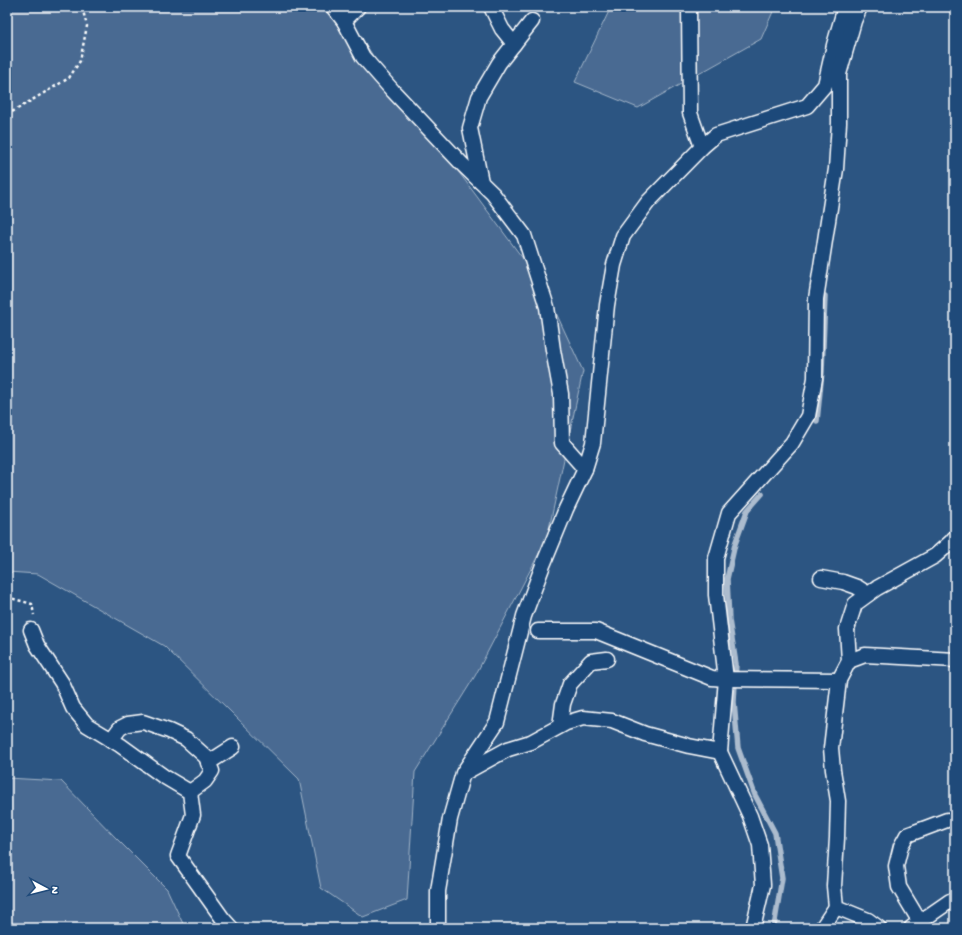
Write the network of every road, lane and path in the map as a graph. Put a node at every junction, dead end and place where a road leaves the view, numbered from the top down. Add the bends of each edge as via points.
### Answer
1 (82, 7) edge
2 (333, 7) edge
3 (358, 7) edge
4 (491, 7) edge
5 (689, 7) edge
6 (845, 7) edge
7 (860, 7) edge
8 (344, 21) junction
9 (532, 22) dead end
10 (514, 44) junction
11 (7, 115) edge
12 (702, 147) junction
13 (481, 182) junction
14 (585, 469) junction
15 (955, 537) edge
16 (820, 578) dead end
17 (868, 594) junction
18 (7, 597) edge
19 (31, 630) joint
20 (538, 631) dead end
21 (607, 659) dead end
22 (955, 660) edge
23 (849, 661) junction
24 (732, 679) junction
25 (839, 680) junction
26 (560, 726) junction
27 (111, 740) junction
28 (233, 747) dead end
29 (720, 752) junction
30 (208, 763) junction
31 (463, 774) junction
32 (190, 792) junction
33 (947, 820) dead end
34 (950, 901) dead end
35 (836, 907) junction
36 (915, 925) edge
37 (231, 928) edge
38 (438, 928) edge
39 (753, 928) edge
40 (822, 928) edge
41 (879, 928) edge

1 - 11 path via 87,26 80,61 69,78
2 - 8 street
3 - 8 street
4 - 10 street via 502,29
5 - 12 street via 690,113
6 - 12 street via 825,85 808,106 716,135
7 - 24 street via 839,74 836,170 816,299 815,378 808,416 792,443 729,513 716,558 716,595
8 - 13 street via 363,57
9 - 10 street
10 - 13 street via 499,63 479,97 470,128
12 - 14 street via 648,202 624,236 614,264 607,305 593,443
13 - 14 street via 524,236 548,307 561,394 562,443
14 - 31 street via 566,509 524,616 497,722
15 - 17 street via 935,556
16 - 17 street via 856,586
17 - 23 street via 855,604 847,629
18 - 19 path via 32,604 34,615
19 - 27 street via 62,683 73,708 87,724
20 - 24 street via 596,631 712,678
21 - 26 street via 591,661 570,684 563,704
22 - 23 street via 865,655
23 - 25 street
24 - 25 street
24 - 29 street
25 - 35 street via 831,748 838,801 834,886
26 - 29 street via 583,718 612,721 645,734
26 - 31 street via 531,742 508,749
27 - 30 street via 120,728 143,722 186,739 206,757
27 - 32 street
28 - 30 street
29 - 39 street via 750,816 760,845 763,885
30 - 32 street via 212,771 205,781
31 - 38 street via 450,819 439,884
32 - 37 street via 193,815 178,856
33 - 36 street via 907,835 901,846 896,866 899,887
34 - 36 street
35 - 40 street
35 - 41 street via 868,920

